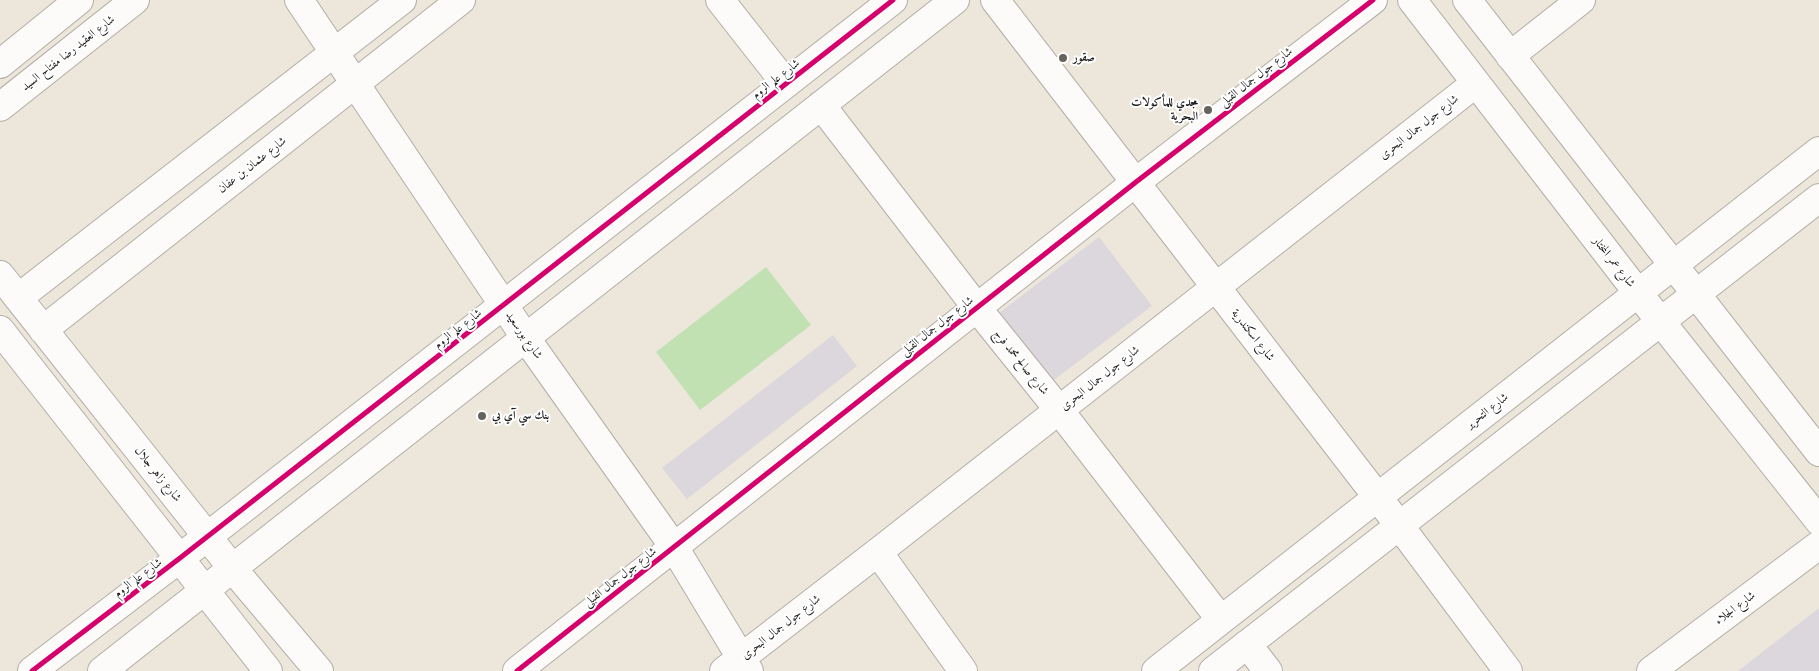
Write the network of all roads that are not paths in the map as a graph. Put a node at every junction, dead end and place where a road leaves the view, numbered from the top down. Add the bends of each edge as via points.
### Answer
1 (80, 0) edge
2 (136, 0) edge
3 (298, 0) edge
4 (402, 0) edge
5 (461, 0) edge
6 (720, 0) edge
7 (893, 0) edge
8 (955, 0) edge
9 (995, 0) edge
10 (1373, 0) edge
11 (1412, 0) edge
12 (1467, 0) edge
13 (1581, 0) edge
14 (335, 53) junction
15 (1510, 56) junction
16 (0, 64) edge
17 (355, 83) junction
18 (1476, 83) junction
19 (786, 84) junction
20 (821, 105) junction
21 (0, 107) edge
22 (1819, 151) edge
23 (1136, 182) junction
24 (1819, 198) edge
25 (1673, 265) junction
26 (0, 275) edge
27 (1216, 287) junction
28 (1638, 293) junction
29 (1696, 294) junction
30 (18, 298) junction
31 (504, 306) junction
32 (977, 308) junction
33 (1661, 321) junction
34 (43, 330) junction
35 (526, 338) junction
36 (4, 345) edge
37 (1059, 410) junction
38 (1819, 452) edge
39 (1378, 497) junction
40 (1819, 521) edge
41 (1400, 525) junction
42 (207, 536) junction
43 (1819, 545) edge
44 (674, 547) junction
45 (878, 552) junction
46 (180, 558) junction
47 (233, 569) junction
48 (205, 590) junction
49 (1220, 620) junction
50 (1248, 644) junction
51 (738, 667) edge
52 (32, 671) edge
53 (102, 671) edge
54 (268, 671) edge
55 (319, 671) edge
56 (517, 671) edge
57 (963, 671) edge
58 (1156, 671) edge
59 (1213, 671) edge
60 (1268, 671) edge
61 (1508, 671) edge
62 (1651, 671) edge

1 - 16 street
2 - 21 street, شارع العقيد رضا مفتاح السيد
3 - 14 street, شارع بورسعيد
4 - 14 street
5 - 17 street, شارع عثمان بن عفان
6 - 19 street
7 - 19 street, شارع علم الروم
8 - 20 street
9 - 23 street, شارع اسكندرية
10 - 23 street, شارع جول جمال القبلى
11 - 18 street, شارع عمر المختار
12 - 15 street
13 - 15 street
14 - 17 street, شارع بورسعيد
14 - 30 street
15 - 25 street
17 - 31 street, شارع بورسعيد
17 - 34 street, شارع عثمان بن عفان
18 - 27 street, شارع جول جمال البحرى
18 - 28 street, شارع عمر المختار
19 - 31 street, شارع علم الروم
20 - 32 street, شارع صالح محمد فرج
20 - 35 street
22 - 25 street, شارع التحرير
23 - 27 street, شارع اسكندرية
23 - 32 street, شارع جول جمال القبلى
24 - 29 street
25 - 28 street, شارع التحرير
25 - 29 street
26 - 30 street, شارع زاهر جلال
27 - 37 street, شارع جول جمال البحرى
27 - 39 street, شارع اسكندرية
28 - 33 street, شارع عمر المختار
28 - 39 street, شارع التحرير
29 - 33 street
29 - 38 street
30 - 34 street, شارع زاهر جلال
31 - 35 street, شارع بورسعيد
31 - 42 street, شارع علم الروم
32 - 37 street, شارع صالح محمد فرج
32 - 44 street, شارع جول جمال القبلى
33 - 40 street, شارع عمر المختار
33 - 41 street
34 - 42 street, شارع زاهر جلال
35 - 44 street, شارع بورسعيد
35 - 47 street
36 - 46 street
37 - 45 street, شارع جول جمال البحرى
37 - 49 street, شارع صالح محمد فرج
39 - 41 street, شارع اسكندرية
39 - 49 street, شارع التحرير
41 - 50 street
41 - 61 street, شارع اسكندرية
42 - 46 street, شارع علم الروم
42 - 47 street, شارع زاهر جلال
43 - 62 street, شارع الجلاء
44 - 51 street, شارع بورسعيد
44 - 56 street, شارع جول جمال القبلى
45 - 51 street, شارع جول جمال البحرى
45 - 57 street
46 - 48 street
46 - 52 street, شارع علم الروم
47 - 48 street
47 - 55 street, شارع زاهر جلال
48 - 53 street
48 - 54 street
49 - 58 street, شارع التحرير
50 - 59 street
50 - 60 street

